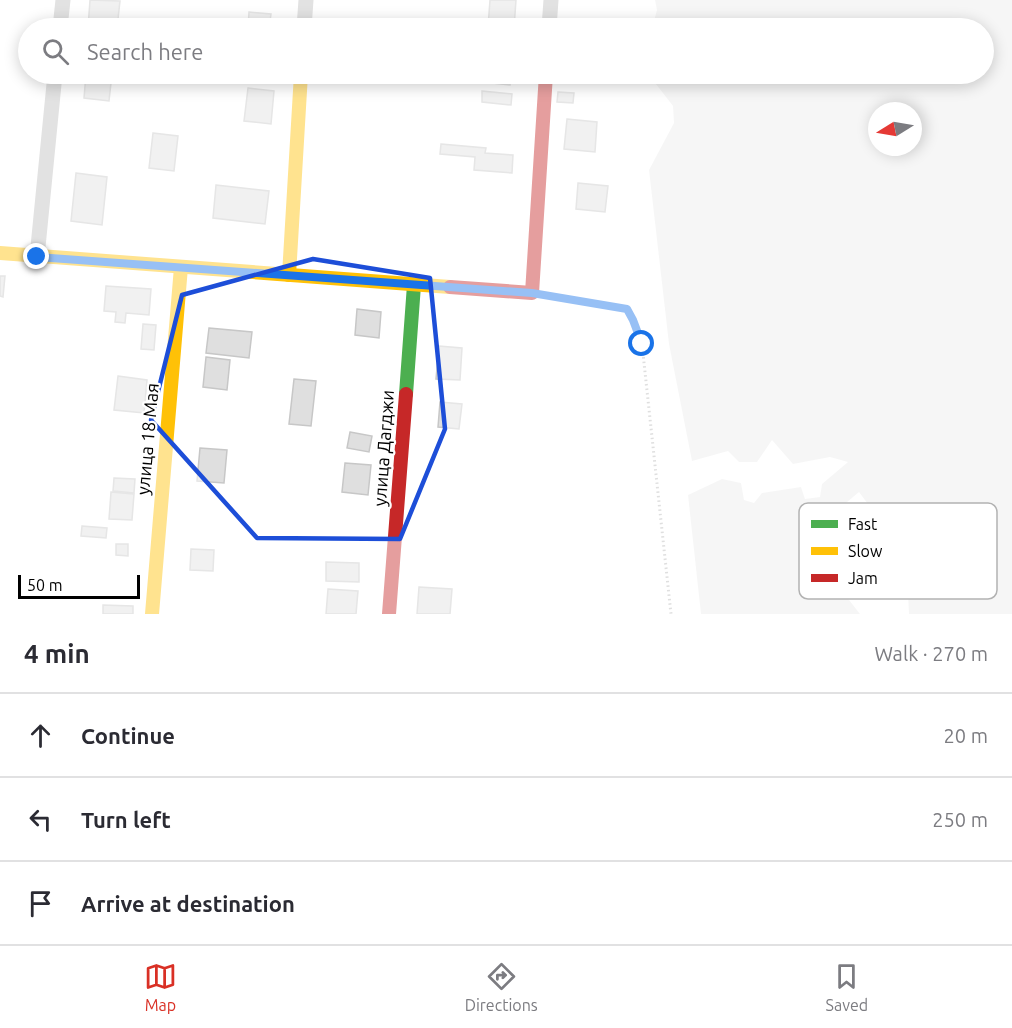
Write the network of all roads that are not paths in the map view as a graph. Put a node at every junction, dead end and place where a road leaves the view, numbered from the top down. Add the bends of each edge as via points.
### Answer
1 (63, 0) edge
2 (306, 0) edge
3 (551, 0) edge
4 (61, 18) edge
5 (305, 18) edge
6 (550, 18) edge
7 (54, 84) edge
8 (301, 84) edge
9 (545, 84) edge
10 (0, 253) edge
11 (37, 257) junction
12 (181, 267) junction
13 (289, 275) junction
14 (414, 285) junction
15 (152, 614) edge
16 (389, 614) edge

1 - 4 street
2 - 5 street
3 - 6 street
7 - 11 street
8 - 13 street
9 - 14 street via 532,293
10 - 11 street
11 - 12 street
12 - 13 street
12 - 15 street, улица 18 Мая
13 - 14 street
14 - 16 street, улица Дагджи

